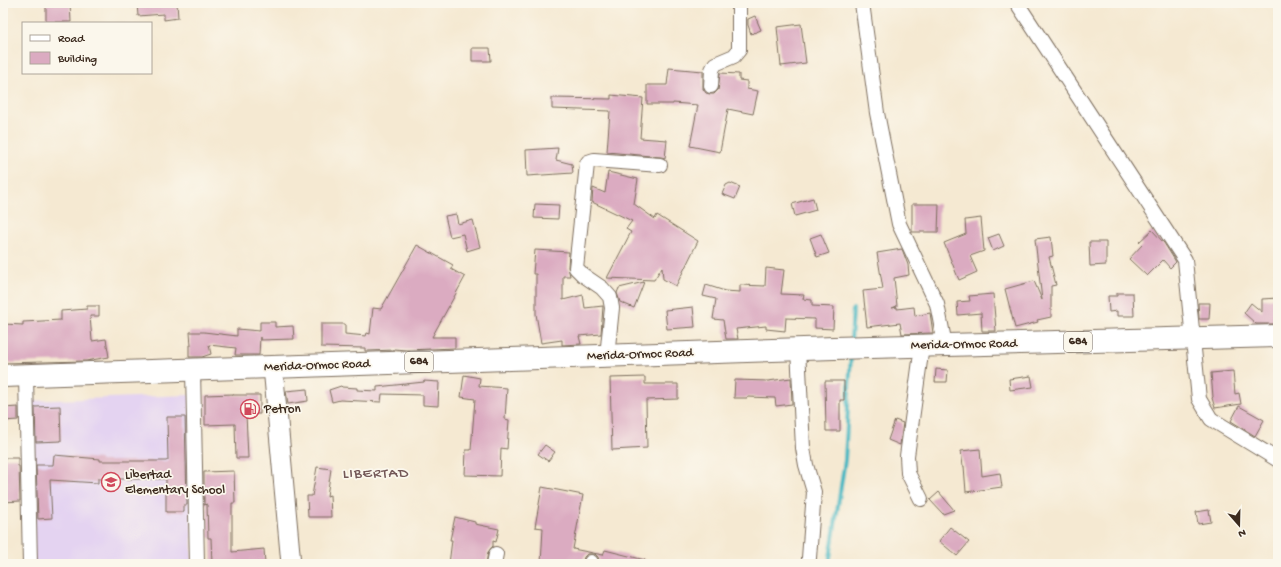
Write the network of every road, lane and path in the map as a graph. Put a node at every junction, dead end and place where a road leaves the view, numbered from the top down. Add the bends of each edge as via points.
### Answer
1 (740, 3) edge
2 (862, 3) edge
3 (1017, 3) edge
4 (711, 86) dead end
5 (660, 164) dead end
6 (1278, 336) edge
7 (1194, 338) junction
8 (922, 346) junction
9 (945, 346) junction
10 (798, 349) junction
11 (607, 356) junction
12 (273, 367) junction
13 (193, 370) junction
14 (3, 376) edge
15 (26, 376) junction
16 (1278, 460) edge
17 (921, 499) dead end
18 (809, 558) dead end
19 (30, 564) edge
20 (197, 564) edge
21 (291, 564) edge

1 - 4 street via 739,50 734,56 715,64
2 - 9 street via 877,113 899,224 937,304
3 - 7 street via 1185,260
5 - 11 street via 594,160 587,164 576,268 610,297 612,308
6 - 7 highway, Merida-Ormoc Road / 684
7 - 9 highway, Merida-Ormoc Road / 684
7 - 16 street via 1199,400 1211,419
8 - 9 highway, Merida-Ormoc Road / 684
8 - 10 highway, Merida-Ormoc Road / 684
8 - 17 street via 907,456 908,473
10 - 11 highway, Merida-Ormoc Road / 684
10 - 18 street via 803,448 814,492
11 - 12 highway, Merida-Ormoc Road / 684
12 - 13 highway, Merida-Ormoc Road / 684
12 - 21 main road
13 - 15 highway, Merida-Ormoc Road / 684
13 - 20 street
14 - 15 highway, Merida-Ormoc Road / 684
15 - 19 street

